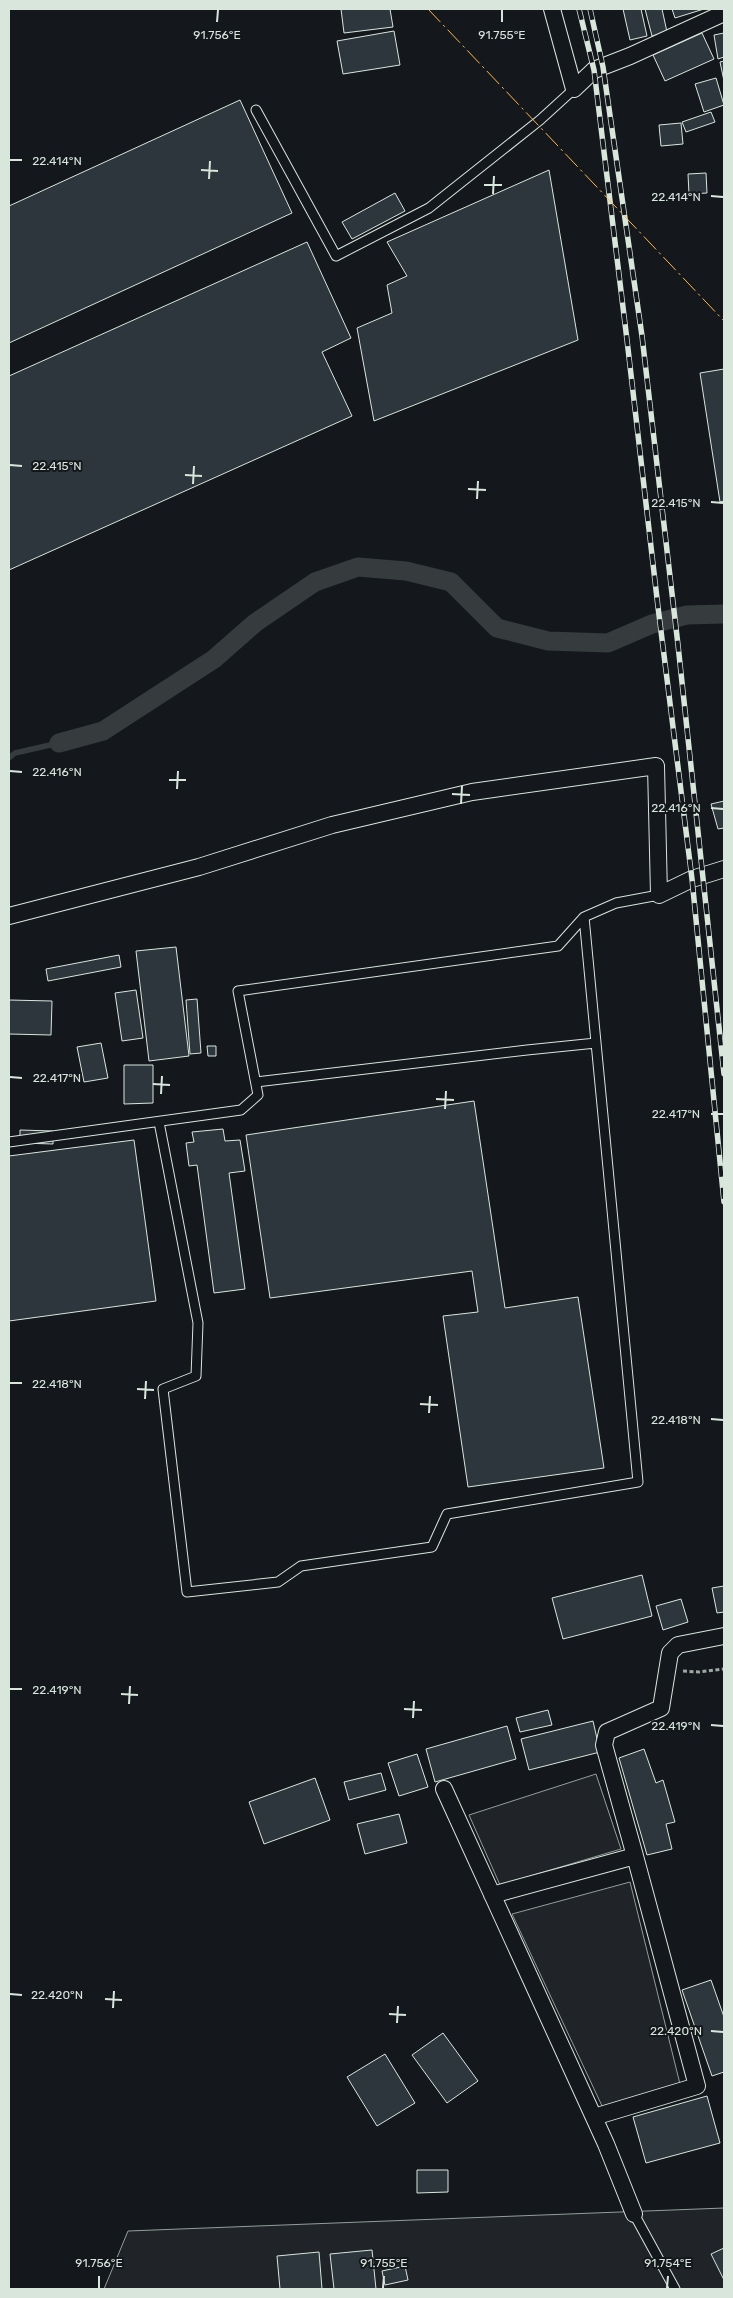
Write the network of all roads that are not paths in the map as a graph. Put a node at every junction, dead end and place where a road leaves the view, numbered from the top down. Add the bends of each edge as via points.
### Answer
1 (552, 9) edge
2 (724, 13) edge
3 (574, 89) junction
4 (256, 110) dead end
5 (724, 869) edge
6 (659, 895) junction
7 (9, 916) edge
8 (584, 917) junction
9 (596, 1044) junction
10 (256, 1082) junction
11 (159, 1122) junction
12 (9, 1142) edge
13 (724, 1636) edge
14 (444, 1789) dead end
15 (635, 1856) junction
16 (492, 1896) junction
17 (594, 2117) junction
18 (634, 2214) joint
19 (675, 2289) edge

1 - 3 street
2 - 3 street via 594,70
3 - 4 lane via 540,120 428,208 336,256
5 - 6 street via 692,879
6 - 7 street via 656,766 472,792 332,825 199,867
6 - 8 lane via 616,903
8 - 9 lane
8 - 10 lane via 558,946 238,991
9 - 10 lane
9 - 11 lane via 638,1482 446,1514 432,1547 301,1566 278,1582 187,1592 163,1389 196,1376 198,1323
10 - 11 lane via 258,1095 241,1110
11 - 12 lane
13 - 15 street via 678,1645 670,1653 661,1708 607,1732 604,1745
14 - 16 street
15 - 16 street
15 - 17 street via 697,2086
16 - 17 street
17 - 18 street
18 - 19 lane

